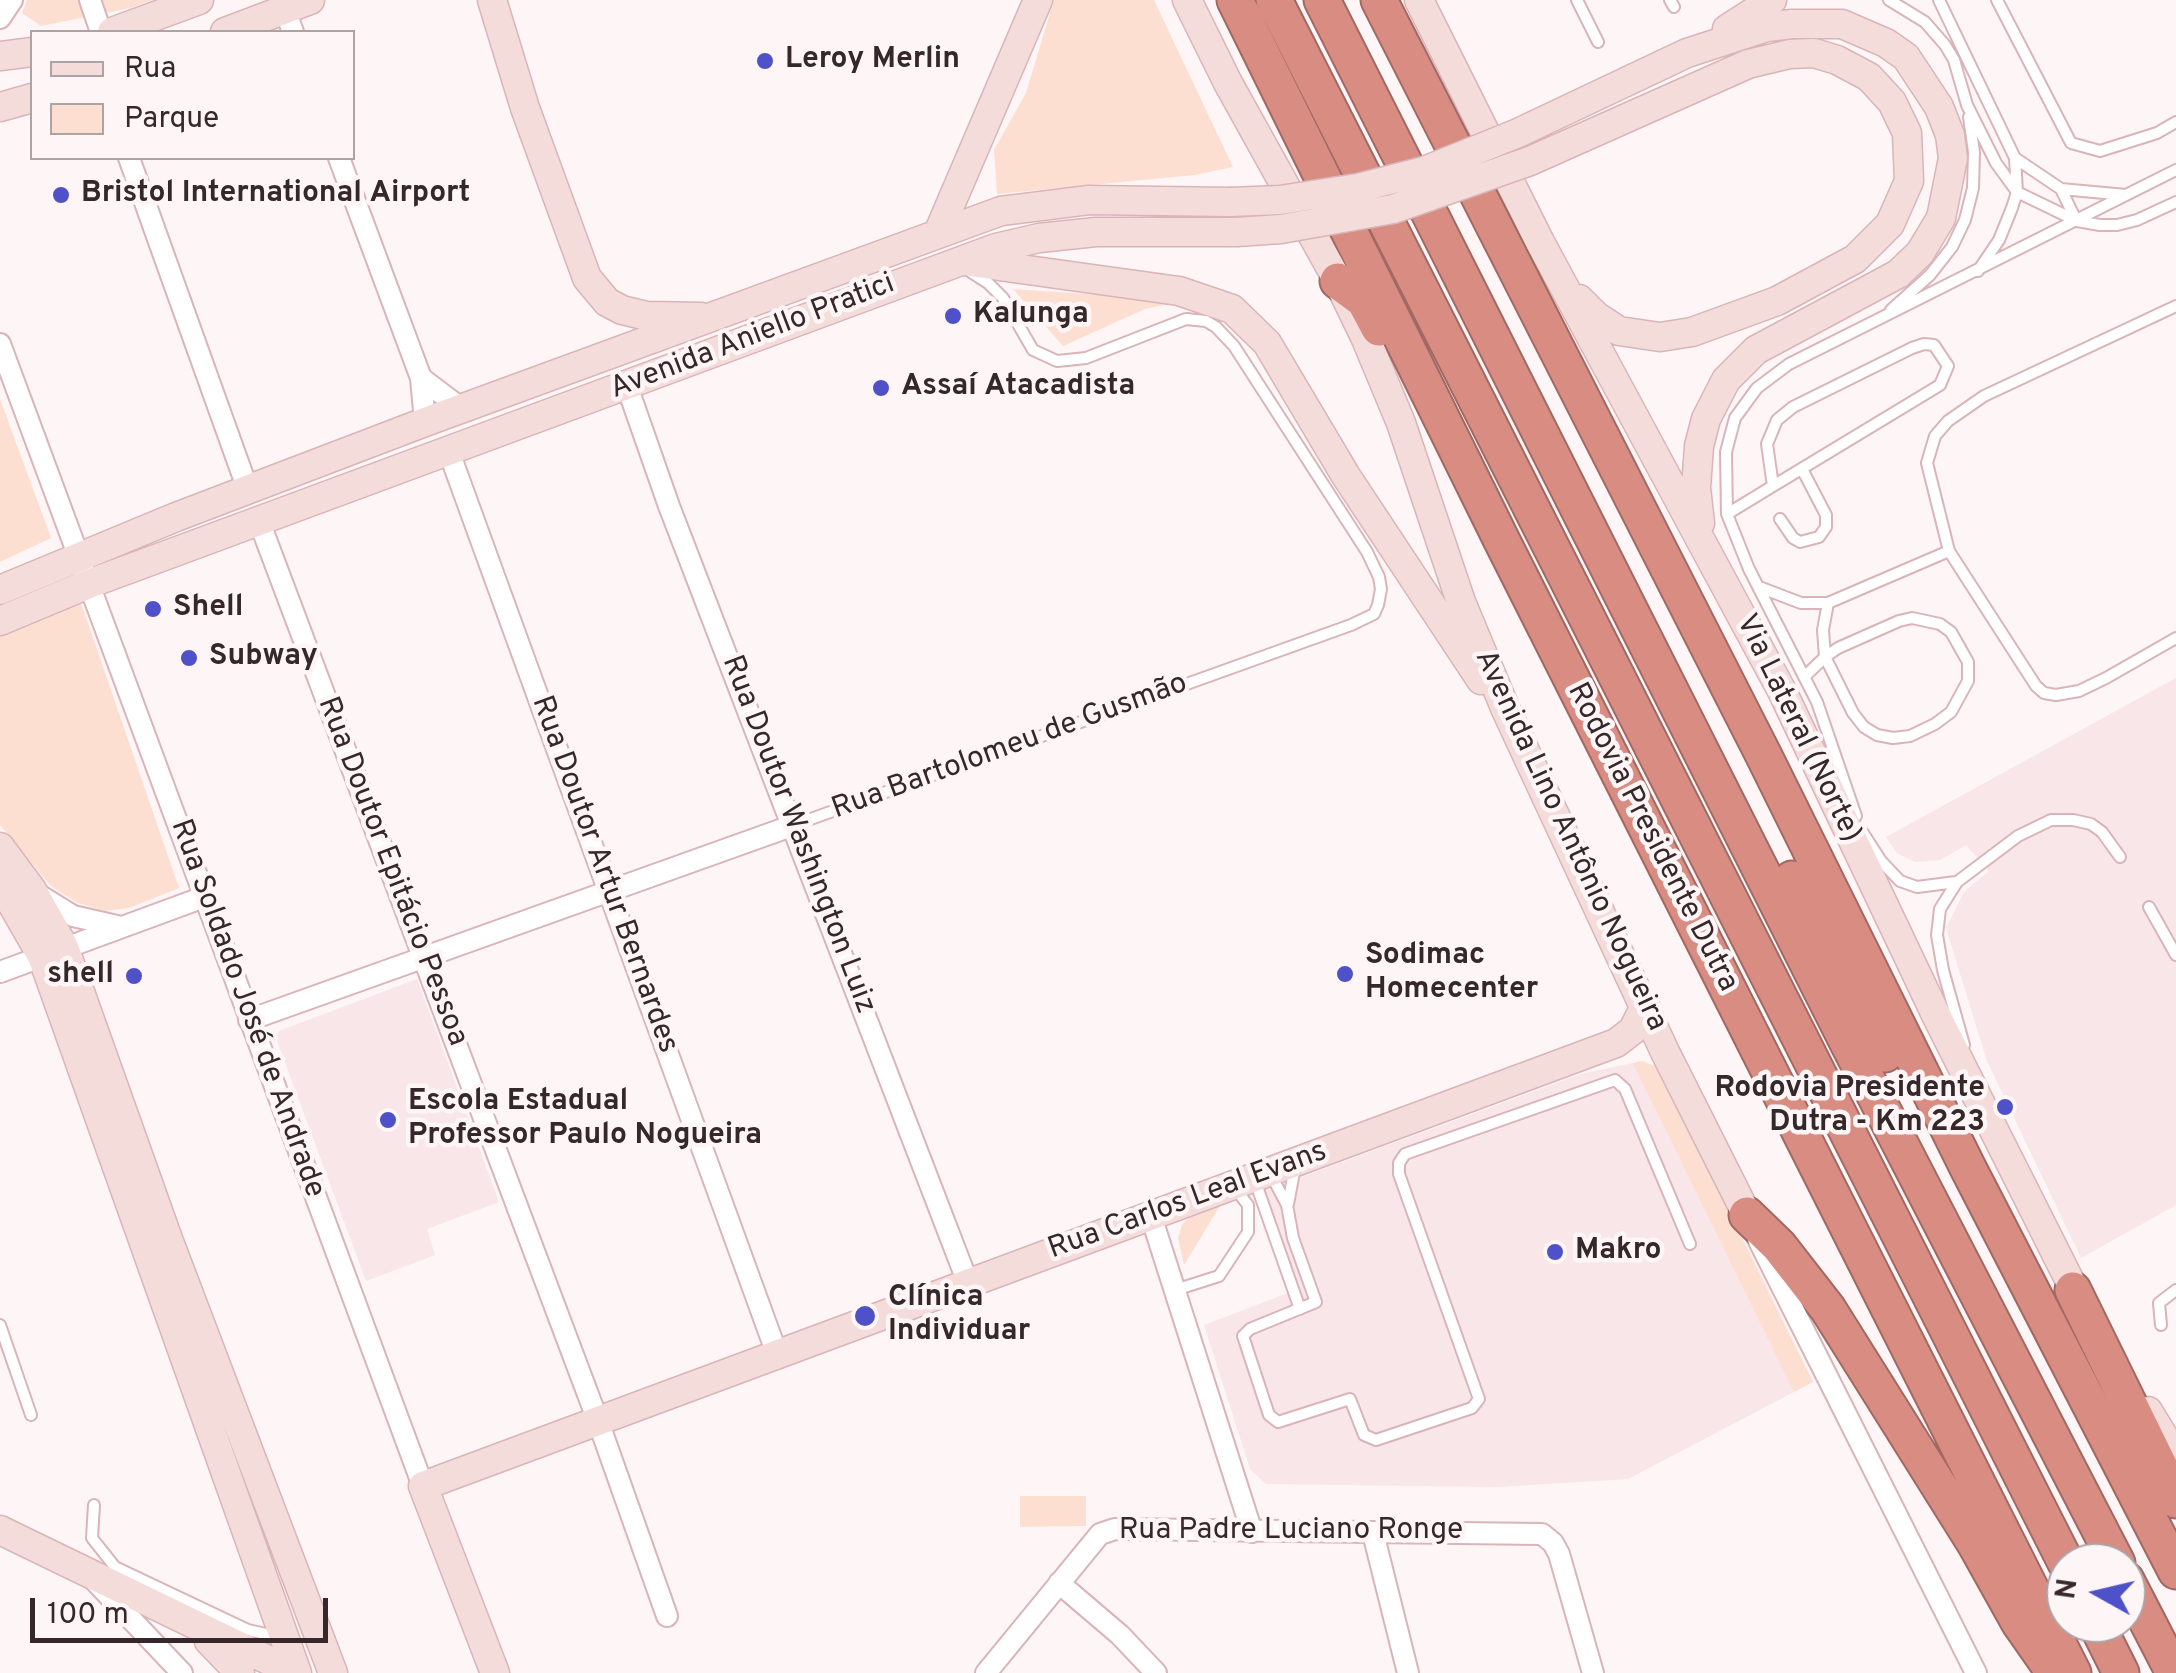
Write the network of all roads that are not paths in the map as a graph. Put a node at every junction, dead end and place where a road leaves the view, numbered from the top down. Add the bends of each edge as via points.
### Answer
1 (12, 0) edge
2 (90, 0) edge
3 (199, 0) edge
4 (492, 0) edge
5 (1038, 0) edge
6 (1187, 0) edge
7 (1235, 0) edge
8 (1274, 0) edge
9 (1326, 0) edge
10 (1379, 0) edge
11 (1419, 0) edge
12 (1577, 0) edge
13 (1772, 0) edge
14 (1889, 0) edge
15 (1938, 0) edge
16 (1997, 0) edge
17 (296, 14) edge
18 (0, 18) edge
19 (100, 30) edge
20 (117, 30) edge
21 (233, 30) edge
22 (1598, 42) dead end
23 (30, 52) edge
24 (1687, 53) junction
25 (0, 56) edge
26 (30, 98) edge
27 (1967, 105) junction
28 (0, 106) edge
29 (2176, 122) edge
30 (2015, 158) junction
31 (131, 160) edge
32 (340, 160) edge
33 (2176, 170) edge
34 (2061, 189) junction
35 (2016, 192) junction
36 (2127, 195) junction
37 (2176, 202) edge
38 (2077, 221) junction
39 (939, 231) junction
40 (1540, 242) junction
41 (957, 262) junction
42 (1978, 272) junction
43 (1338, 281) junction
44 (2176, 306) edge
45 (722, 316) junction
46 (1878, 321) junction
47 (0, 344) edge
48 (421, 378) junction
49 (627, 386) junction
50 (462, 409) junction
51 (425, 422) junction
52 (449, 452) junction
53 (1802, 469) junction
54 (1773, 486) junction
55 (248, 490) junction
56 (1727, 514) junction
57 (1780, 518) dead end
58 (258, 521) junction
59 (1502, 541) junction
60 (1704, 544) junction
61 (1949, 551) junction
62 (79, 556) junction
63 (90, 583) junction
64 (1758, 587) junction
65 (0, 590) edge
66 (1828, 603) junction
67 (1627, 606) junction
68 (0, 621) edge
69 (2176, 638) edge
70 (1825, 657) junction
71 (1805, 676) junction
72 (1506, 710) junction
73 (794, 825) junction
74 (1859, 827) junction
75 (0, 847) edge
76 (2120, 857) dead end
77 (1956, 882) junction
78 (0, 883) edge
79 (32, 890) junction
80 (609, 893) junction
81 (204, 897) junction
82 (2149, 907) dead end
83 (124, 926) junction
84 (53, 952) junction
85 (2176, 955) edge
86 (423, 958) junction
87 (0, 972) edge
88 (1644, 1006) junction
89 (1937, 1016) junction
90 (249, 1020) junction
91 (1616, 1043) junction
92 (1665, 1052) junction
93 (1991, 1122) junction
94 (1296, 1162) junction
95 (1252, 1178) junction
96 (1288, 1205) junction
97 (1746, 1215) junction
98 (1151, 1216) junction
99 (1690, 1244) dead end
100 (968, 1283) junction
101 (1175, 1290) junction
102 (2073, 1290) junction
103 (2176, 1290) edge
104 (1300, 1309) junction
105 (2161, 1325) dead end
106 (0, 1326) edge
107 (777, 1354) junction
108 (31, 1415) dead end
109 (598, 1420) junction
110 (2116, 1454) junction
111 (2176, 1457) edge
112 (422, 1486) junction
113 (2176, 1500) edge
114 (94, 1505) dead end
115 (0, 1530) edge
116 (1252, 1532) junction
117 (1373, 1533) junction
118 (92, 1538) junction
119 (2056, 1543) edge
120 (2107, 1543) edge
121 (80, 1568) junction
122 (2176, 1571) edge
123 (1058, 1583) junction
124 (667, 1616) dead end
125 (312, 1618) junction
126 (2146, 1619) edge
127 (198, 1628) junction
128 (284, 1632) junction
129 (2106, 1643) edge
130 (182, 1673) edge
131 (240, 1673) edge
132 (296, 1673) edge
133 (333, 1673) edge
134 (495, 1673) edge
135 (986, 1673) edge
136 (1156, 1673) edge
137 (1408, 1673) edge
138 (1592, 1673) edge
139 (1976, 1673) edge
140 (2055, 1673) edge
141 (2073, 1673) edge
142 (2122, 1673) edge
143 (2174, 1673) edge

1 - 18 street
2 - 19 street
3 - 20 main road
4 - 45 main road via 586,278 622,310
5 - 39 main road
6 - 43 main road, Avenida Lino Antônio Nogueira
7 - 59 highway, Rodovia Presidente Dutra
8 - 119 highway, Rodovia Presidente Dutra
9 - 67 highway
10 - 110 highway
11 - 40 main road, Via Lateral (Norte)
12 - 22 lane
13 - 24 main road
14 - 27 lane via 1925,22 1945,46
15 - 30 lane
16 - 29 lane via 2071,143 2100,152
17 - 21 main road
23 - 25 main road
24 - 39 main road, Avenida Aniello Pratici, bridge via 1518,133 1424,171 1358,188 1280,200 1055,202
24 - 60 main road via 1767,27 1842,24 1863,31 1919,74 1950,136 1953,158 1941,218 1920,253 1898,274 1756,350 1726,380 1699,446 1696,488
26 - 28 main road
27 - 35 lane
27 - 46 lane via 1974,152 1965,220 1930,275
30 - 34 lane
30 - 35 lane
31 - 55 street
32 - 48 street
33 - 36 lane
34 - 36 lane
34 - 38 lane
35 - 38 lane
35 - 42 lane via 1999,240
36 - 38 lane
37 - 38 lane via 2117,225
38 - 42 lane
39 - 45 main road, Avenida Aniello Pratici
40 - 41 main road, Avenida Aniello Pratici, bridge via 1581,302 1619,330 1660,337 1692,332 1777,302 1855,259 1890,224 1909,182 1901,117 1855,68 1814,53 1772,56 1530,161 1393,210 1282,229 1039,238
40 - 60 main road, Via Lateral (Norte)
41 - 49 main road, Avenida Aniello Pratici
41 - 72 main road via 1179,292 1232,308 1267,344 1346,476
41 - 73 lane, Rua Bartolomeu de Gusmão via 1003,298 1033,350 1057,361 1086,358 1186,318 1216,327 1376,568 1382,589 1374,614
42 - 46 lane
43 - 59 highway via 1364,300 1468,503
43 - 72 main road, Avenida Lino Antônio Nogueira via 1401,422 1461,602
44 - 61 lane via 1984,396 1948,421 1927,463
45 - 50 main road, Avenida Aniello Pratici
46 - 56 lane via 1789,364 1757,388 1734,418 1726,452
47 - 62 street, Rua Soldado José de Andrade
48 - 50 street
48 - 51 street
49 - 52 main road, Avenida Aniello Pratici
49 - 73 street, Rua Doutor Washington Luiz
50 - 51 main road, Avenida Aniello Pratici
51 - 55 main road, Avenida Aniello Pratici
52 - 58 main road, Avenida Aniello Pratici
52 - 80 street, Rua Doutor Artur Bernardes
53 - 54 lane
53 - 54 lane via 1940,385 1948,366 1934,345 1912,348 1777,420 1767,444
53 - 57 lane via 1826,527 1819,537 1800,542
54 - 56 lane
55 - 62 main road, Avenida Aniello Pratici
56 - 64 lane
58 - 63 main road, Avenida Aniello Pratici
58 - 86 street, Rua Doutor Epitácio Pessoa
59 - 141 highway, Rodovia Presidente Dutra
60 - 89 main road, Via Lateral (Norte)
61 - 66 lane
61 - 69 lane via 2044,693 2079,691
62 - 63 street, Rua Soldado José de Andrade
62 - 65 main road, Avenida Aniello Pratici
63 - 68 main road, Avenida Aniello Pratici
63 - 81 street, Rua Soldado José de Andrade
64 - 66 lane via 1801,603
64 - 71 lane
66 - 70 lane
67 - 110 highway via 1687,676 2083,1431
67 - 120 highway
70 - 70 lane via 1899,621 1926,620 1961,644 1968,681 1951,712 1910,736 1893,738 1864,727
70 - 71 lane
71 - 74 lane
72 - 88 main road, Avenida Lino Antônio Nogueira
73 - 80 street, Rua Bartolomeu de Gusmão
73 - 100 street, Rua Doutor Washington Luiz
74 - 77 lane via 1900,881 1916,887
74 - 89 lane
75 - 79 main road
76 - 77 lane via 2090,824 2051,820
77 - 93 lane via 1936,934
78 - 84 main road
79 - 83 street via 74,916
79 - 84 main road
80 - 86 street, Rua Bartolomeu de Gusmão
80 - 107 street, Rua Doutor Artur Bernardes
81 - 83 street
81 - 90 street, Rua Soldado José de Andrade
82 - 85 lane
83 - 84 street
84 - 87 street
84 - 125 main road
84 - 128 main road
86 - 90 street, Rua Bartolomeu de Gusmão
86 - 109 street, Rua Doutor Epitácio Pessoa
88 - 91 main road via 1633,1030
88 - 92 main road, Avenida Lino Antônio Nogueira
89 - 93 main road, Via Lateral (Norte)
90 - 112 street, Rua Soldado José de Andrade
91 - 92 main road via 1639,1042
91 - 94 main road, Rua Carlos Leal Evans
92 - 97 main road, Avenida Lino Antônio Nogueira
93 - 102 main road, Via Lateral (Norte)
94 - 95 main road, Rua Carlos Leal Evans
94 - 96 lane
95 - 96 lane
95 - 98 main road, Rua Carlos Leal Evans
95 - 101 lane via 1248,1232 1219,1276
95 - 104 lane
96 - 104 lane via 1316,1302
97 - 139 street, Avenida Lino Antônio Nogueira
97 - 140 highway via 1828,1309
98 - 100 main road, Rua Carlos Leal Evans
98 - 101 street
99 - 104 lane via 1624,1089 1614,1080 1405,1154 1399,1164 1479,1399 1472,1408 1376,1440 1364,1435 1350,1399 1278,1422 1271,1418 1243,1336
100 - 107 main road, Rua Carlos Leal Evans
101 - 116 street
102 - 111 main road, Via Lateral (Norte)
102 - 113 highway
103 - 105 lane via 2159,1303
106 - 108 lane
107 - 109 main road, Rua Carlos Leal Evans
109 - 112 main road, Rua Carlos Leal Evans
109 - 124 street, Rua Doutor Epitácio Pessoa
110 - 122 highway
112 - 134 main road, Rua Soldado José de Andrade
114 - 118 lane
115 - 121 main road
116 - 117 street, Rua Padre Luciano Ronge
116 - 123 street, Rua Padre Luciano Ronge via 1110,1529
117 - 137 street
117 - 138 street, Rua Padre Luciano Ronge via 1542,1534 1559,1554
118 - 121 lane
118 - 128 lane via 106,1560 132,1574 248,1630
121 - 127 main road
121 - 130 street
123 - 135 street, Rua Padre Luciano Ronge
123 - 136 street
125 - 132 main road
125 - 133 main road
126 - 143 highway
127 - 131 main road
127 - 132 main road
128 - 132 main road
129 - 142 highway

